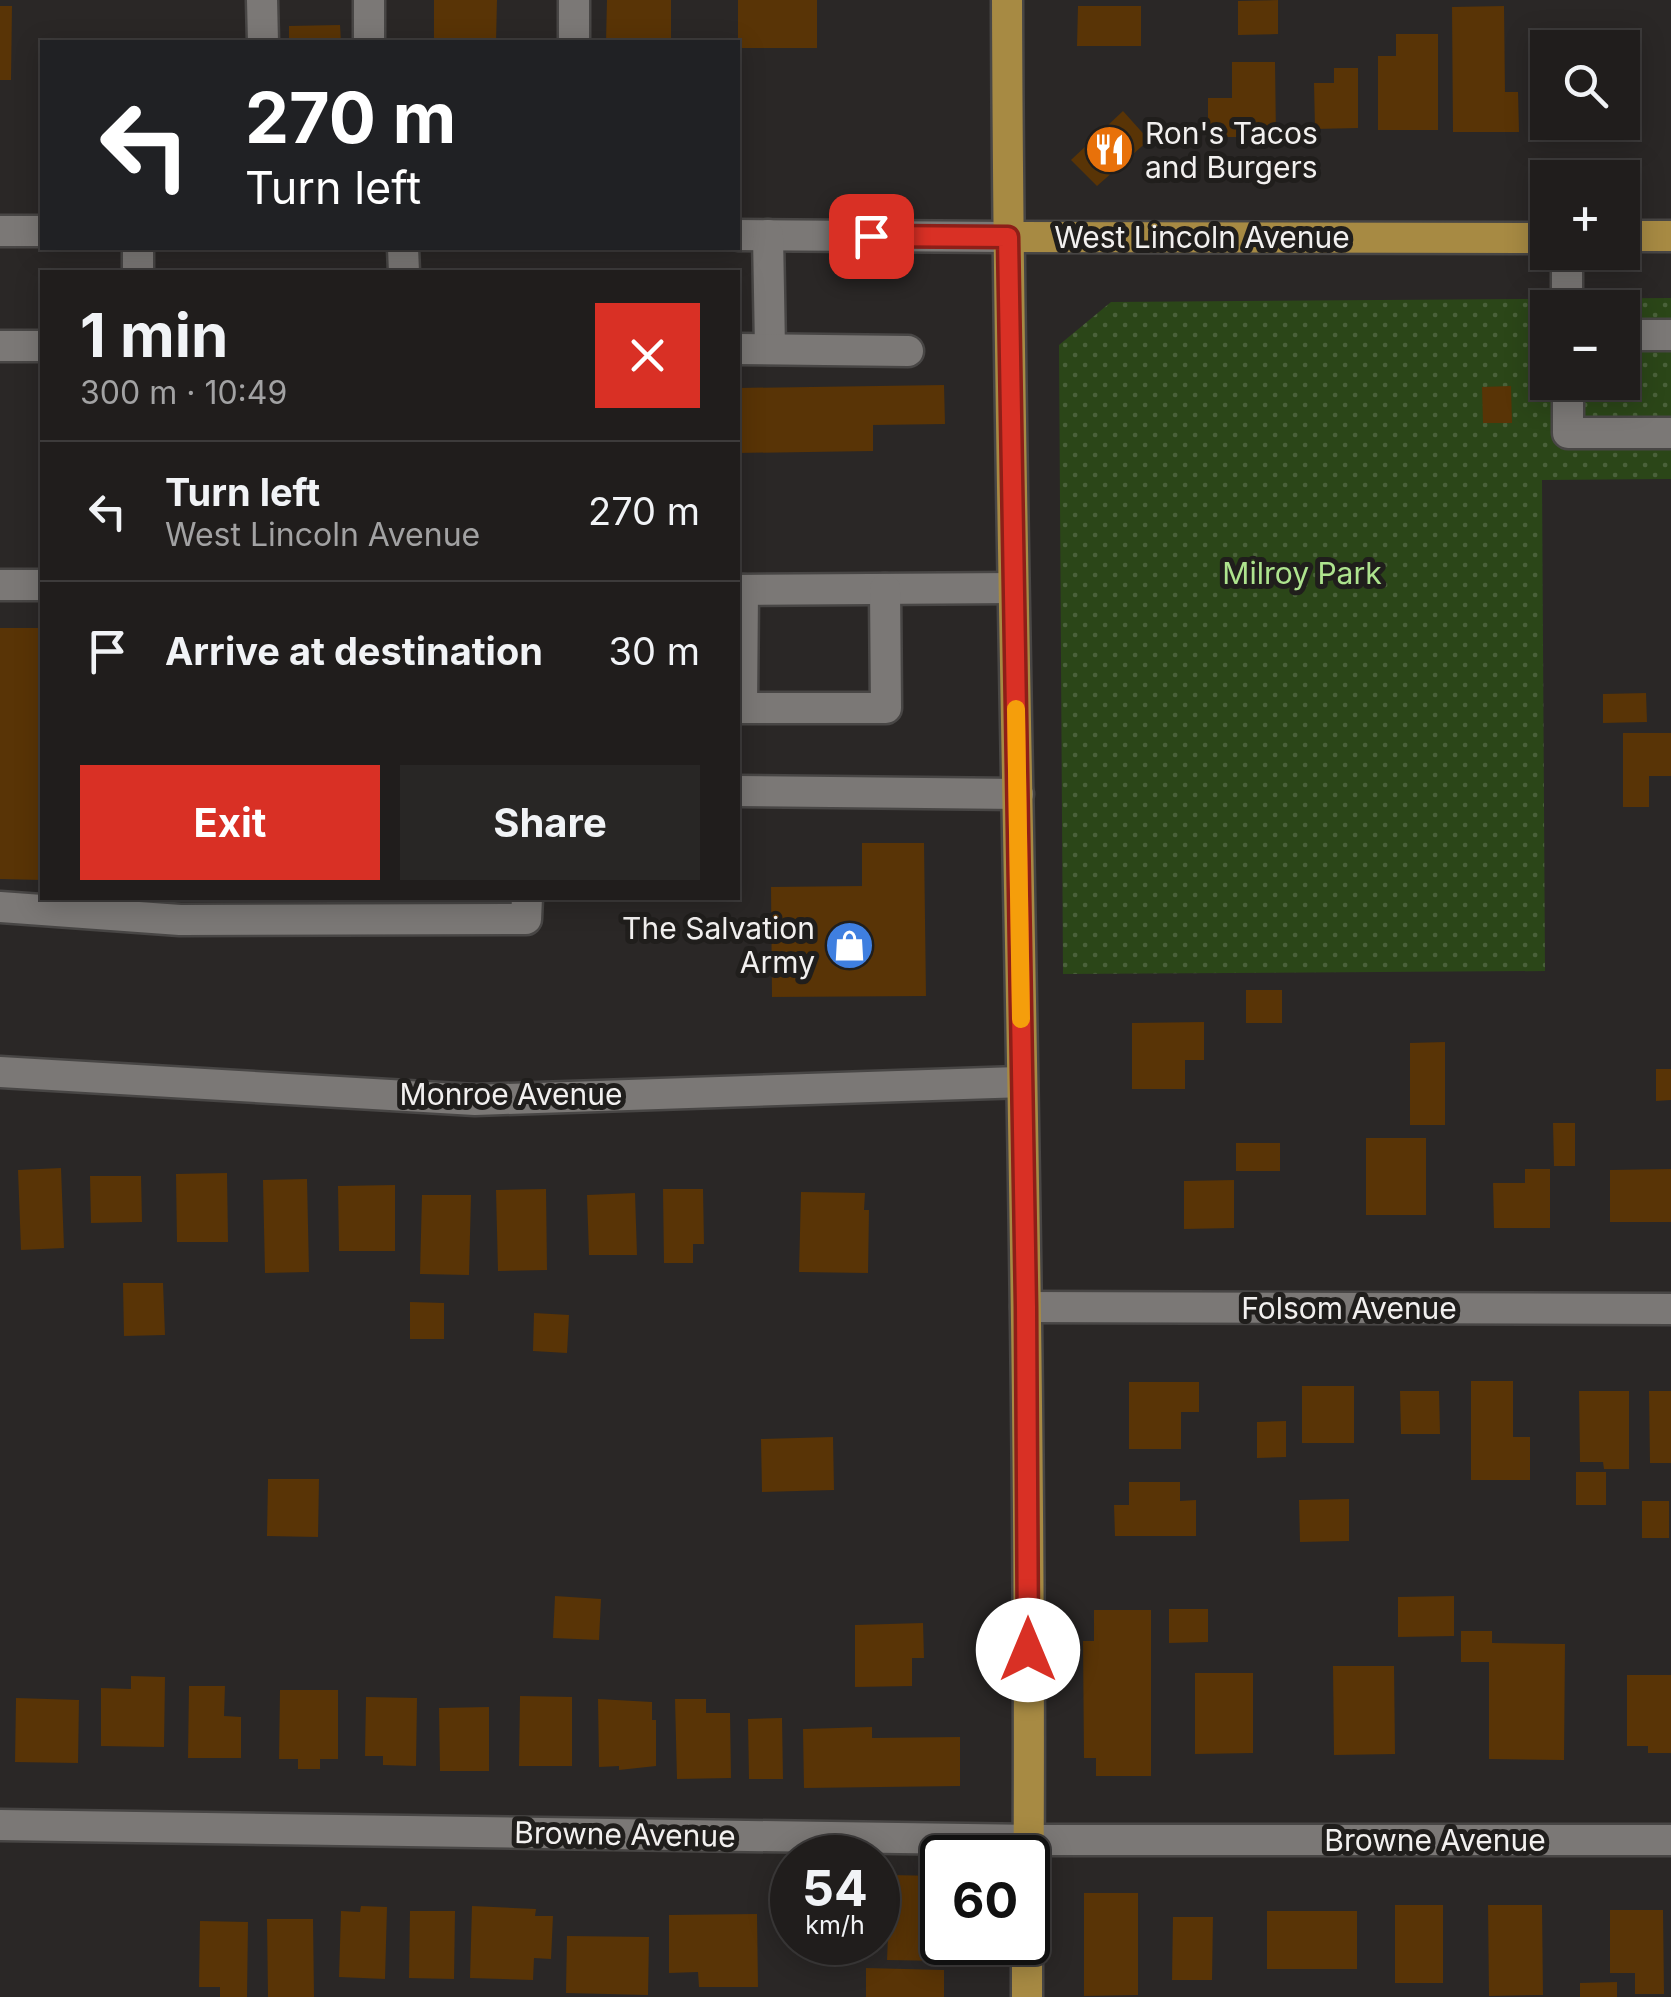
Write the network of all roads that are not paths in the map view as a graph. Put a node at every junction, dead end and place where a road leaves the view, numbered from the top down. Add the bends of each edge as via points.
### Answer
1 (262, 0) edge
2 (368, 0) edge
3 (574, 0) edge
4 (1007, 0) edge
5 (263, 40) edge
6 (369, 40) edge
7 (574, 40) edge
8 (0, 230) edge
9 (40, 231) edge
10 (740, 235) edge
11 (768, 235) junction
12 (1640, 236) edge
13 (1671, 236) edge
14 (1008, 237) junction
15 (1530, 238) edge
16 (1640, 335) edge
17 (1671, 335) edge
18 (0, 346) edge
19 (40, 346) edge
20 (740, 349) edge
21 (770, 349) junction
22 (908, 351) dead end
23 (1568, 400) edge
24 (1671, 432) edge
25 (0, 585) edge
26 (40, 585) edge
27 (1012, 588) junction
28 (885, 589) junction
29 (740, 590) edge
30 (740, 708) edge
31 (740, 790) edge
32 (1018, 794) junction
33 (527, 900) edge
34 (0, 906) edge
35 (0, 1072) edge
36 (1022, 1082) junction
37 (1026, 1307) junction
38 (1671, 1309) edge
39 (0, 1825) edge
40 (1028, 1835) edge
41 (920, 1838) edge
42 (1050, 1840) edge
43 (1671, 1840) edge
44 (1028, 1965) edge
45 (1027, 1997) edge

1 - 5 street
2 - 6 street
3 - 7 street
4 - 14 main road
8 - 9 street
10 - 11 street, West Lincoln Avenue
11 - 14 street, West Lincoln Avenue
11 - 21 street
12 - 13 main road
14 - 15 main road, West Lincoln Avenue
14 - 27 main road
16 - 17 street
18 - 19 street
20 - 21 street
21 - 22 street
23 - 24 street via 1568,433
25 - 26 street
27 - 28 street
27 - 32 main road
28 - 29 street
28 - 30 street via 886,708
29 - 30 street
31 - 32 street
32 - 36 main road
33 - 34 street via 526,919 180,920
35 - 36 street, Monroe Avenue via 475,1100
36 - 37 main road
37 - 38 street, Folsom Avenue
37 - 40 main road
39 - 41 street, Browne Avenue
42 - 43 street, Browne Avenue
44 - 45 main road

